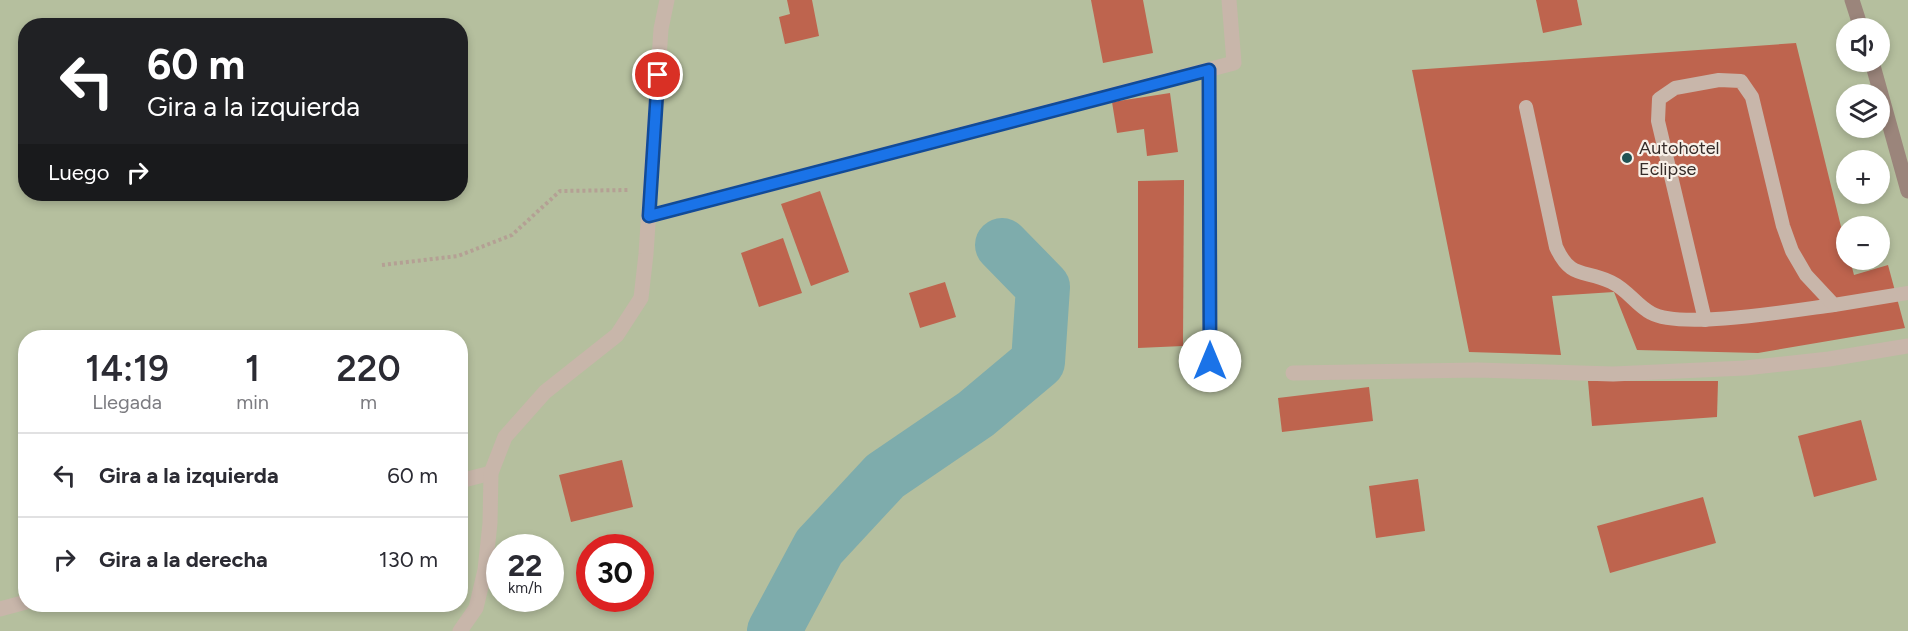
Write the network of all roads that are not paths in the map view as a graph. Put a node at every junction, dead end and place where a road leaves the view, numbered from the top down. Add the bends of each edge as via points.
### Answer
1 (667, 0) edge
2 (1229, 0) edge
3 (1852, 0) edge
4 (1858, 18) edge
5 (1209, 70) junction
6 (1875, 72) edge
7 (1526, 107) dead end
8 (1908, 191) edge
9 (649, 216) junction
10 (1908, 293) edge
11 (1834, 305) junction
12 (1705, 320) junction
13 (1908, 346) edge
14 (1210, 361) dead end
15 (1293, 373) dead end
16 (491, 473) junction
17 (468, 479) edge
18 (18, 604) edge
19 (0, 609) edge
20 (460, 631) edge

1 - 9 street via 661,29
2 - 5 street via 1234,63
3 - 4 main road
5 - 9 street
5 - 14 street
6 - 8 main road
7 - 12 lane via 1556,247 1563,263 1579,274 1624,289 1651,314 1672,320
9 - 16 street via 641,298 617,335 545,392 505,437
10 - 11 lane
11 - 12 lane
11 - 12 lane via 1806,275 1792,251 1752,97 1741,81 1719,80 1675,88 1659,99 1658,121
13 - 15 street via 1745,368 1613,374 1478,370
16 - 17 street
16 - 20 street via 485,570 476,608
18 - 19 street

